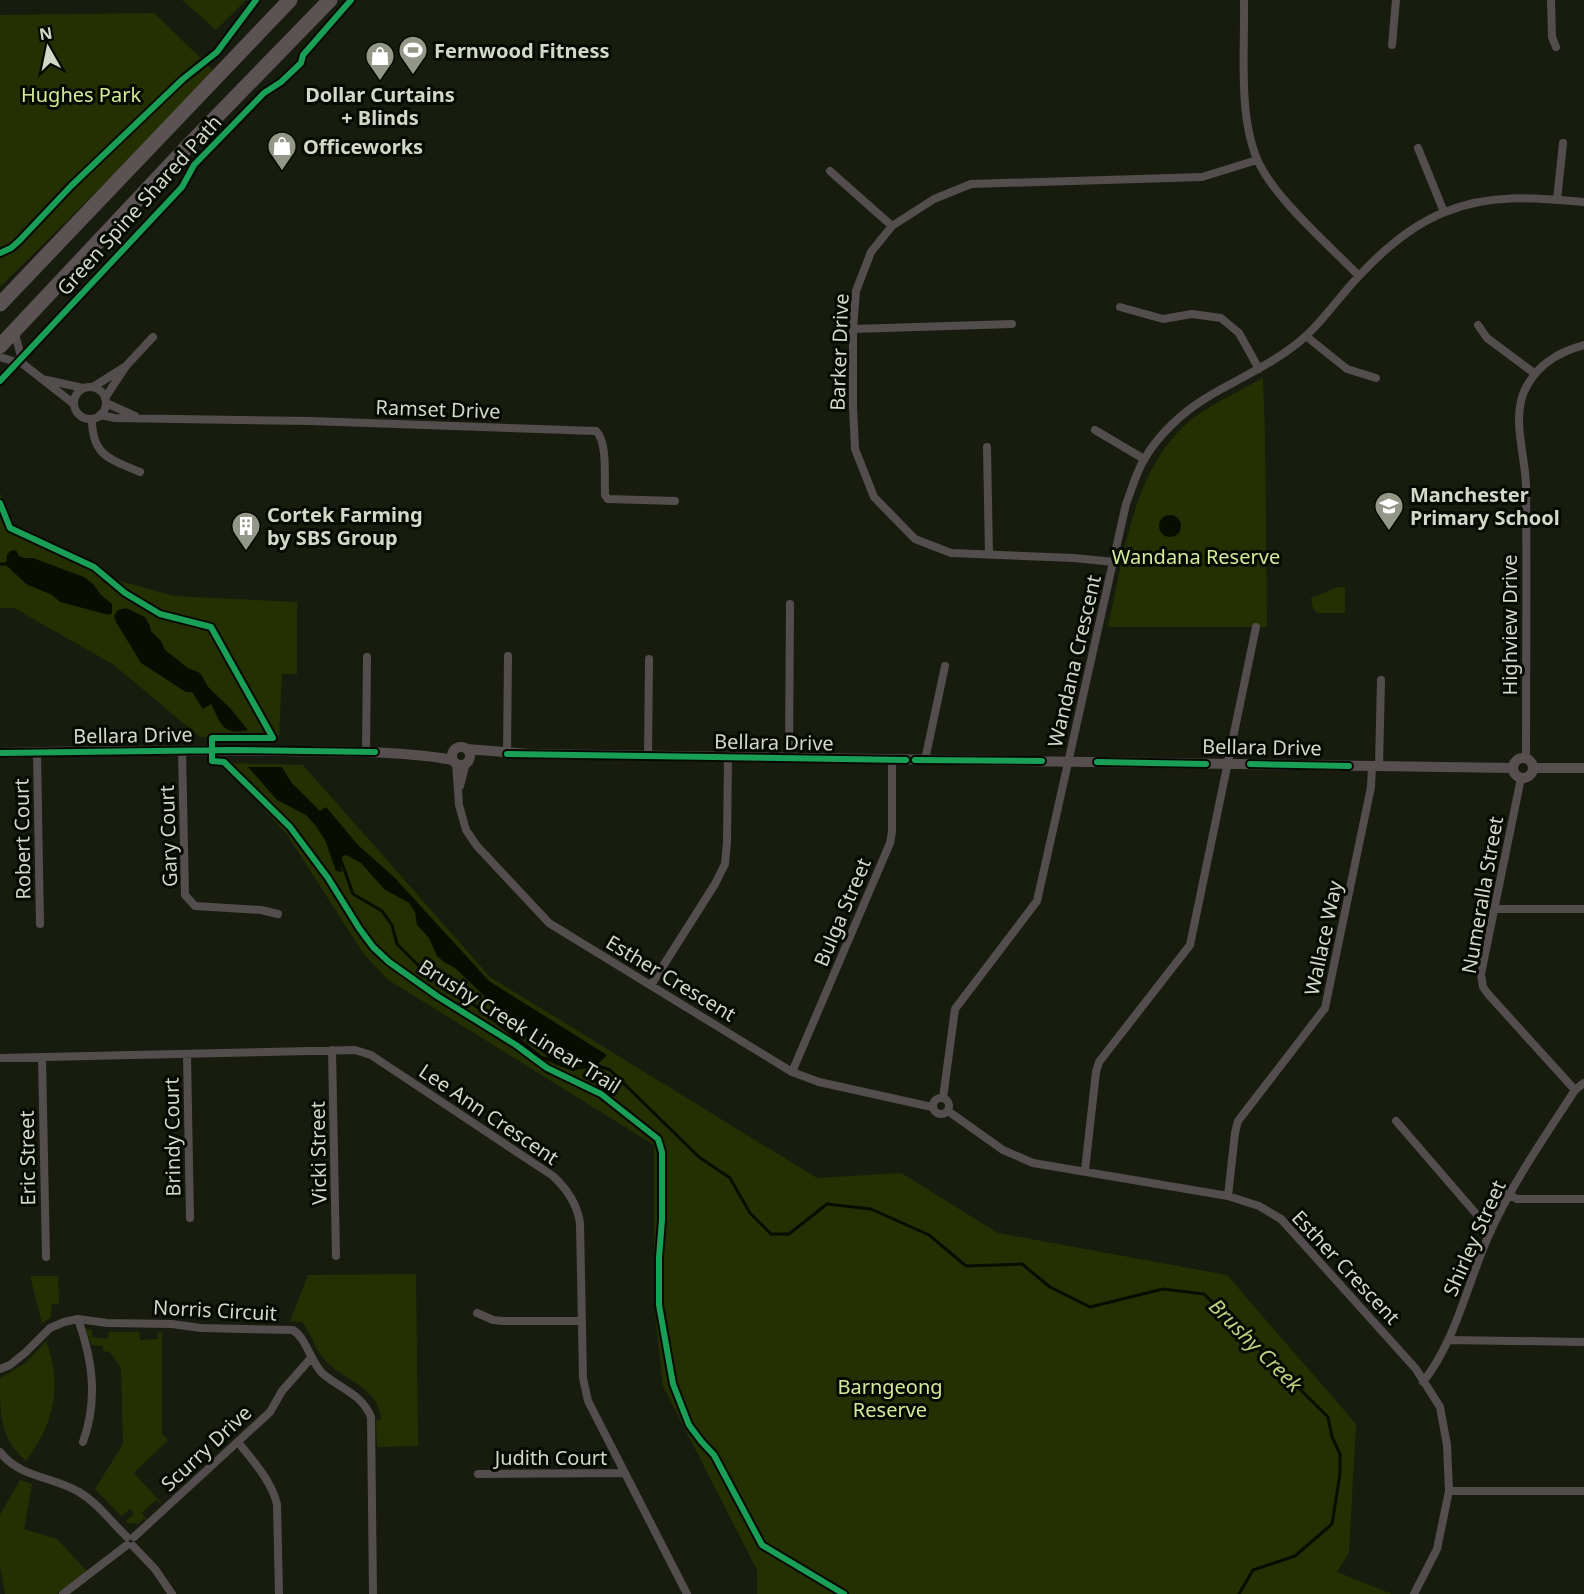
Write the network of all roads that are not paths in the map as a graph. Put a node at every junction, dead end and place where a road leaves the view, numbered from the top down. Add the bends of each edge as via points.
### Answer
1 (290, 0) edge
2 (330, 0) edge
3 (1244, 0) edge
4 (1396, 0) edge
5 (1551, 0) edge
6 (1392, 45) dead end
7 (1556, 47) dead end
8 (1563, 143) dead end
9 (1418, 148) dead end
10 (1257, 160) junction
11 (830, 171) dead end
12 (1557, 200) junction
13 (1584, 202) edge
14 (1444, 212) junction
15 (892, 226) junction
16 (1359, 276) junction
17 (0, 304) edge
18 (1120, 308) dead end
19 (1012, 324) dead end
20 (1478, 325) dead end
21 (853, 329) junction
22 (14, 330) junction
23 (1306, 336) junction
24 (153, 337) dead end
25 (1584, 345) edge
26 (0, 346) edge
27 (0, 357) edge
28 (23, 364) junction
29 (126, 366) junction
30 (1259, 369) junction
31 (1534, 373) junction
32 (39, 378) junction
33 (1376, 378) dead end
34 (93, 387) junction
35 (83, 388) junction
36 (106, 400) junction
37 (74, 404) junction
38 (96, 417) junction
39 (140, 418) junction
40 (1095, 430) dead end
41 (987, 447) dead end
42 (1144, 459) junction
43 (140, 472) dead end
44 (675, 501) dead end
45 (989, 555) junction
46 (1114, 562) junction
47 (790, 604) dead end
48 (1256, 627) dead end
49 (508, 656) dead end
50 (367, 657) dead end
51 (649, 659) dead end
52 (945, 666) dead end
53 (1381, 680) dead end
54 (182, 750) junction
55 (366, 752) junction
56 (0, 753) edge
57 (37, 753) junction
58 (507, 754) junction
59 (648, 756) junction
60 (728, 758) junction
61 (789, 758) junction
62 (1526, 758) junction
63 (460, 759) junction
64 (892, 760) junction
65 (925, 760) junction
66 (1068, 762) junction
67 (1229, 764) junction
68 (1376, 766) junction
69 (1513, 768) junction
70 (1534, 768) junction
71 (1584, 768) edge
72 (1521, 778) junction
73 (1494, 909) junction
74 (1584, 909) edge
75 (278, 914) dead end
76 (40, 924) dead end
77 (651, 986) junction
78 (332, 1050) junction
79 (187, 1055) junction
80 (0, 1058) edge
81 (42, 1058) junction
82 (792, 1072) junction
83 (1584, 1083) edge
84 (1575, 1090) junction
85 (943, 1098) junction
86 (932, 1107) junction
87 (948, 1111) junction
88 (1396, 1121) dead end
89 (1085, 1170) junction
90 (1508, 1194) junction
91 (1228, 1196) junction
92 (1584, 1199) edge
93 (190, 1218) dead end
94 (1491, 1231) junction
95 (336, 1256) dead end
96 (46, 1257) dead end
97 (477, 1313) dead end
98 (78, 1319) junction
99 (581, 1321) junction
100 (1449, 1340) junction
101 (1584, 1342) edge
102 (312, 1360) junction
103 (0, 1369) edge
104 (1423, 1382) junction
105 (82, 1442) dead end
106 (235, 1444) junction
107 (0, 1452) edge
108 (624, 1473) junction
109 (478, 1474) dead end
110 (1449, 1491) junction
111 (1584, 1491) edge
112 (130, 1541) junction
113 (63, 1594) edge
114 (172, 1594) edge
115 (279, 1594) edge
116 (374, 1594) edge
117 (687, 1594) edge
118 (1413, 1594) edge

1 - 17 highway
2 - 22 highway
3 - 10 street via 1246,111
4 - 6 street
5 - 7 street
8 - 12 street
9 - 14 street
10 - 15 street, Barker Drive via 1202,177 971,184 934,199
10 - 16 street via 1284,198
11 - 15 street
12 - 13 street, Wandana Crescent
12 - 14 street, Wandana Crescent via 1510,197 1477,201
14 - 16 street, Wandana Crescent via 1405,235
15 - 21 street, Barker Drive via 871,252 856,291
16 - 23 street, Wandana Crescent
18 - 30 street via 1163,319 1192,314 1221,318 1239,333
19 - 21 street
20 - 31 street via 1487,338
21 - 45 street, Barker Drive via 855,449 874,497 915,539 951,553
22 - 26 highway
22 - 28 street
23 - 30 street, Wandana Crescent
23 - 33 street via 1347,369
24 - 29 street
25 - 31 street, Highview Drive via 1568,349
27 - 28 street
28 - 32 street
29 - 34 street
29 - 36 street
30 - 42 street, Wandana Crescent via 1188,410
31 - 62 street, Highview Drive via 1523,396 1519,421 1526,481
32 - 35 street
32 - 37 street
34 - 35 street
34 - 36 street
35 - 37 street via 76,394
36 - 38 street
36 - 39 street, Ramset Drive
37 - 38 street via 82,417
38 - 39 street, Ramset Drive
38 - 43 street via 92,434 96,445 108,459
39 - 44 street, Ramset Drive via 596,431 603,446 608,499
40 - 42 street
41 - 45 street
42 - 46 street, Wandana Crescent via 1126,504
45 - 46 street, Barker Drive
46 - 66 street, Wandana Crescent
47 - 61 street
48 - 67 street
49 - 58 street
50 - 55 street
51 - 59 street
52 - 65 street
53 - 68 street, Wallace Way
54 - 55 main road, Bellara Drive
54 - 57 main road, Bellara Drive
54 - 75 street, Gary Court via 185,895 195,906
55 - 63 main road, Bellara Drive
56 - 57 main road, Bellara Drive
57 - 76 street, Robert Court
58 - 59 main road, Bellara Drive
58 - 63 main road, Bellara Drive
58 - 63 main road, Bellara Drive via 461,747
59 - 60 main road, Bellara Drive
60 - 61 main road, Bellara Drive
60 - 77 street via 725,864
61 - 64 main road, Bellara Drive
62 - 69 main road via 1517,760
62 - 70 main road
63 - 77 street, Esther Crescent via 462,821 471,839 549,923
64 - 65 main road, Bellara Drive
64 - 82 street, Bulga Street via 890,843
65 - 66 main road, Bellara Drive
66 - 67 main road, Bellara Drive
66 - 85 street, Wandana Crescent via 1037,901 955,1009
67 - 68 main road, Bellara Drive
67 - 89 street via 1190,945 1100,1062
68 - 69 main road, Bellara Drive
68 - 91 street, Wallace Way via 1324,1008 1238,1121
69 - 72 main road
70 - 71 main road
70 - 72 main road via 1529,777
72 - 73 street, Numeralla Street
73 - 74 street
73 - 84 street, Numeralla Street via 1481,974 1483,987
77 - 82 street, Esther Crescent
78 - 79 street, Lee Ann Crescent
78 - 95 street, Vicki Street
78 - 99 street, Lee Ann Crescent via 356,1050 371,1055 560,1183 579,1215
79 - 81 street, Lee Ann Crescent
79 - 93 street, Brindy Court
80 - 81 street, Lee Ann Crescent
81 - 96 street, Eric Street
82 - 86 street, Esther Crescent via 819,1082
83 - 84 street, Shirley Street
84 - 90 street, Shirley Street
85 - 86 street via 935,1100
85 - 87 street via 949,1104
86 - 87 street via 938,1115
87 - 89 street, Esther Crescent via 1003,1150 1033,1162
88 - 94 street
89 - 91 street, Esther Crescent
90 - 92 street via 1517,1199
90 - 94 street, Shirley Street
91 - 104 street, Esther Crescent via 1259,1206 1281,1219 1416,1369
94 - 100 street, Shirley Street
97 - 99 street via 503,1321
98 - 102 street, Norris Circuit via 293,1330
98 - 103 street, Norris Circuit via 50,1328 26,1352
98 - 105 street via 93,1386 91,1415
99 - 108 street, Lee Ann Crescent via 585,1390
100 - 101 street
100 - 104 street, Shirley Street
102 - 106 street, Scurry Drive via 293,1377 270,1412
102 - 116 street, Norris Circuit via 324,1374 364,1403 371,1417
104 - 110 street, Esther Crescent via 1440,1407
106 - 112 street, Scurry Drive
106 - 115 street via 266,1477 277,1504
107 - 112 street via 19,1470 69,1486 89,1498
108 - 109 street, Judith Court
108 - 117 street, Lee Ann Crescent
110 - 111 street
110 - 118 street, Esther Crescent via 1437,1549
112 - 113 street, Scurry Drive
112 - 114 street

